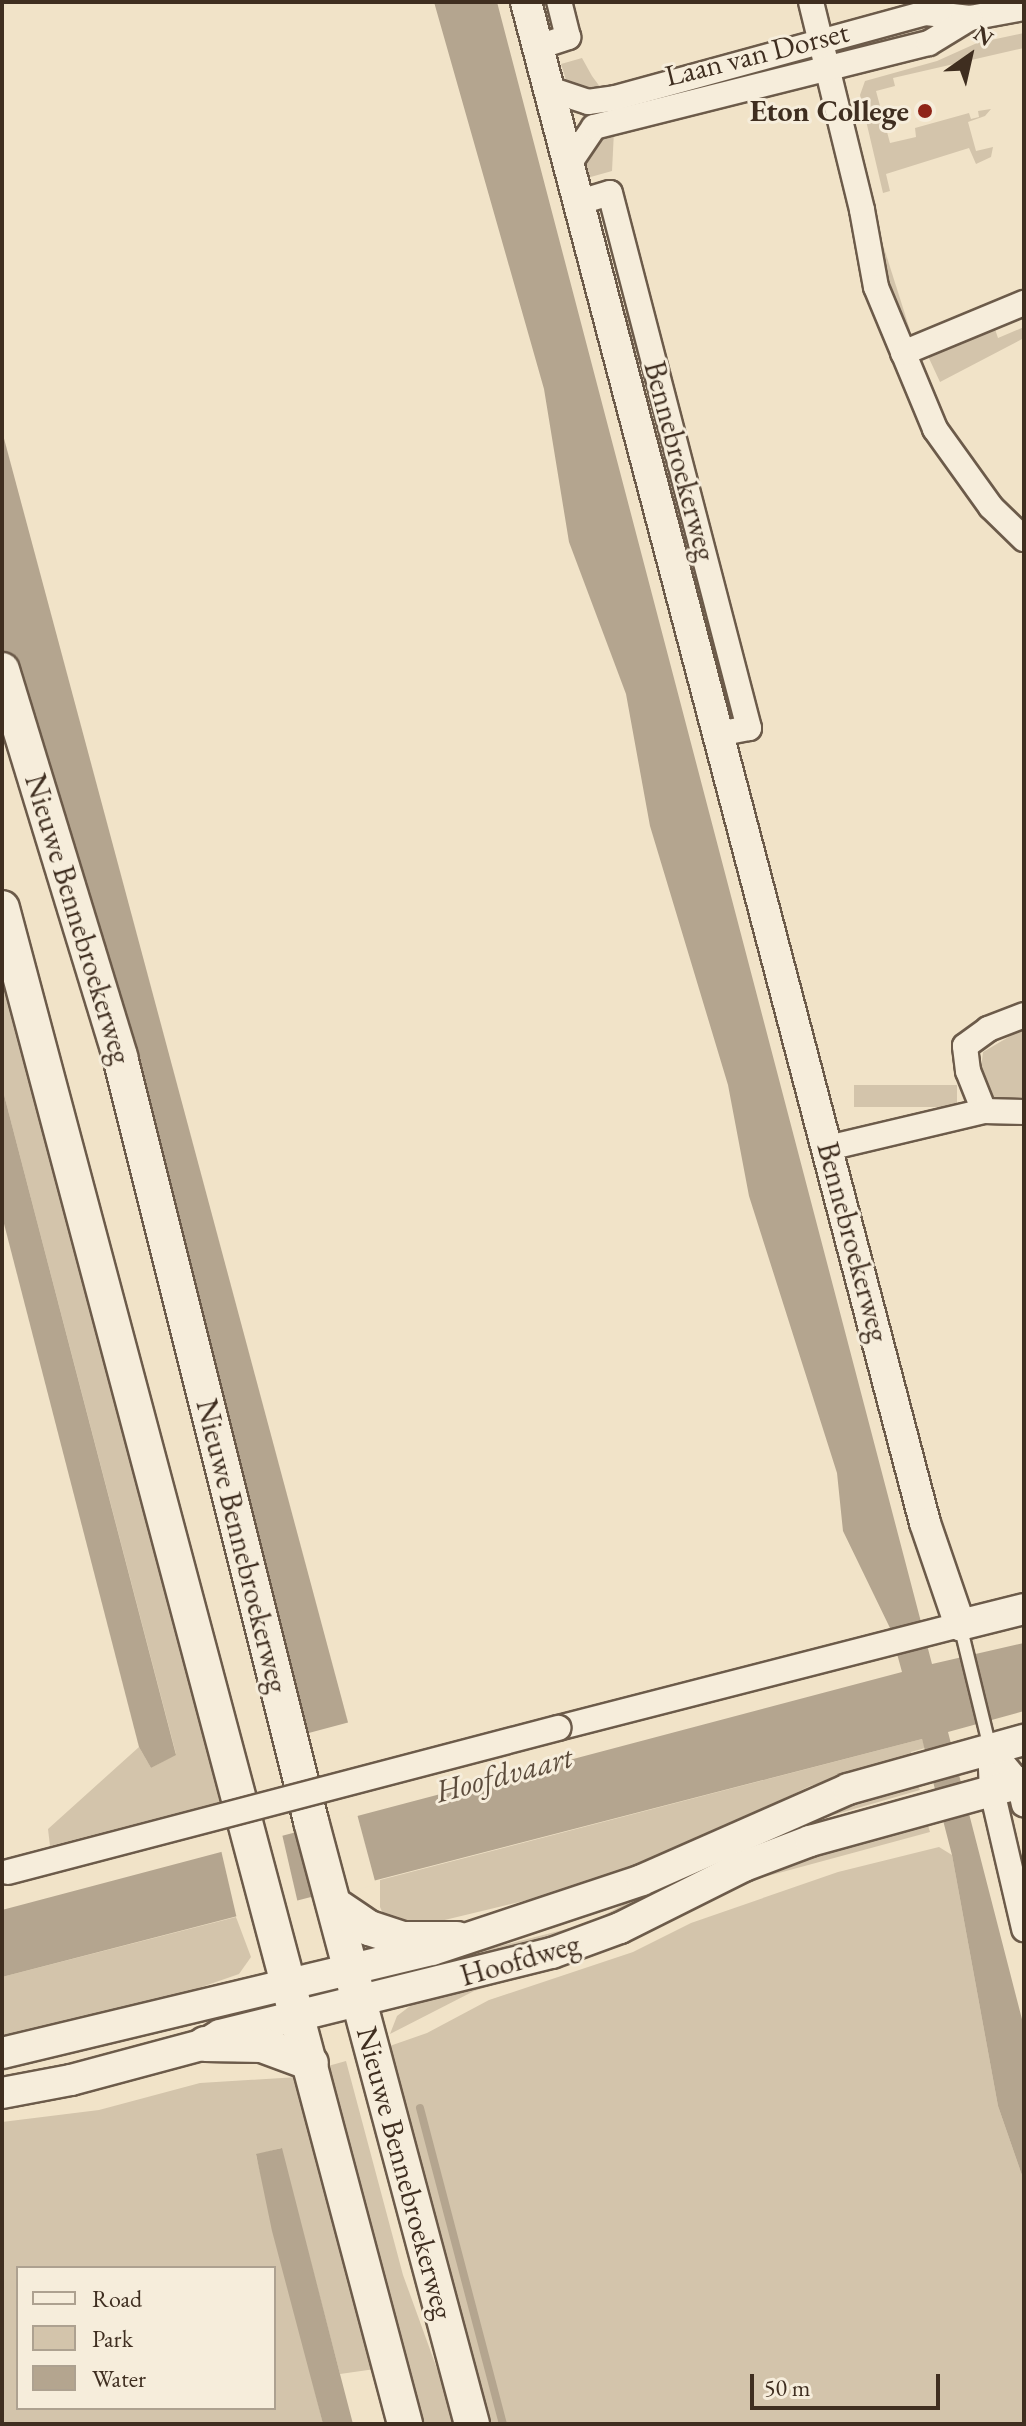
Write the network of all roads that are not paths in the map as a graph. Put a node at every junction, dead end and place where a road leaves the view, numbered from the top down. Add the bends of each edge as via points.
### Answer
1 (526, 2) edge
2 (559, 2) edge
3 (811, 2) edge
4 (1024, 8) edge
5 (970, 18) junction
6 (823, 43) junction
7 (538, 47) junction
8 (830, 68) junction
9 (549, 89) junction
10 (571, 161) junction
11 (580, 202) junction
12 (1024, 303) edge
13 (903, 353) junction
14 (1024, 539) edge
15 (2, 670) edge
16 (717, 734) junction
17 (2, 908) edge
18 (1024, 1015) edge
19 (984, 1111) junction
20 (1024, 1112) edge
21 (828, 1148) junction
22 (1024, 1609) edge
23 (961, 1633) junction
24 (1024, 1740) edge
25 (980, 1747) junction
26 (1006, 1791) edge
27 (5, 1873) edge
28 (335, 1905) junction
29 (1024, 1929) edge
30 (457, 1939) junction
31 (352, 1970) junction
32 (290, 1981) junction
33 (360, 2004) junction
34 (298, 2015) junction
35 (205, 2044) junction
36 (2, 2053) edge
37 (311, 2063) junction
38 (2, 2093) edge
39 (405, 2424) edge
40 (472, 2424) edge

1 - 7 street, Bennebroekerweg
2 - 7 street via 568,37
3 - 6 street
4 - 5 street, Laan van Dorset
5 - 6 street, Laan van Dorset via 926,13
5 - 8 street, Laan van Dorset via 929,43
6 - 8 street
6 - 9 street, Laan van Dorset via 615,98 588,102
7 - 9 street, Bennebroekerweg
8 - 10 street, Laan van Dorset via 594,127
8 - 13 street via 876,287
9 - 10 street, Bennebroekerweg
10 - 11 street, Bennebroekerweg
11 - 16 street, Bennebroekerweg
11 - 16 street, Bennebroekerweg via 610,193 749,728
12 - 13 street
13 - 14 street via 935,429 991,507
15 - 28 main road, Nieuwe Bennebroekerweg via 120,1057
16 - 21 street, Bennebroekerweg
17 - 32 main road, Nieuwe Bennebroekerweg
18 - 19 street via 988,1029 965,1046 968,1071
19 - 20 street
19 - 21 street
21 - 23 street, Bennebroekerweg via 925,1523
22 - 23 street
23 - 25 lane, Bennebroekerweg
23 - 27 street, bridge via 926,1634
24 - 25 street, Hoofdweg
25 - 26 street, Bennebroekerweg
25 - 30 street, Hoofdweg via 787,1812 642,1880
26 - 29 street, Bennebroekerweg
26 - 33 street, Hoofdweg via 930,1807 744,1866 620,1928 552,1953
28 - 30 main road via 369,1928 403,1939
28 - 31 main road, Nieuwe Bennebroekerweg
30 - 31 street, Hoofdweg
31 - 32 street, Hoofdweg
31 - 33 main road, Nieuwe Bennebroekerweg
32 - 34 main road, Nieuwe Bennebroekerweg
32 - 36 street, Hoofdweg
33 - 34 street, Hoofdweg
33 - 40 main road, Nieuwe Bennebroekerweg
34 - 35 street, Hoofdweg via 220,2035
34 - 37 main road, Nieuwe Bennebroekerweg
35 - 37 main road via 262,2045
35 - 38 street, Hoofdweg
37 - 39 main road, Nieuwe Bennebroekerweg

